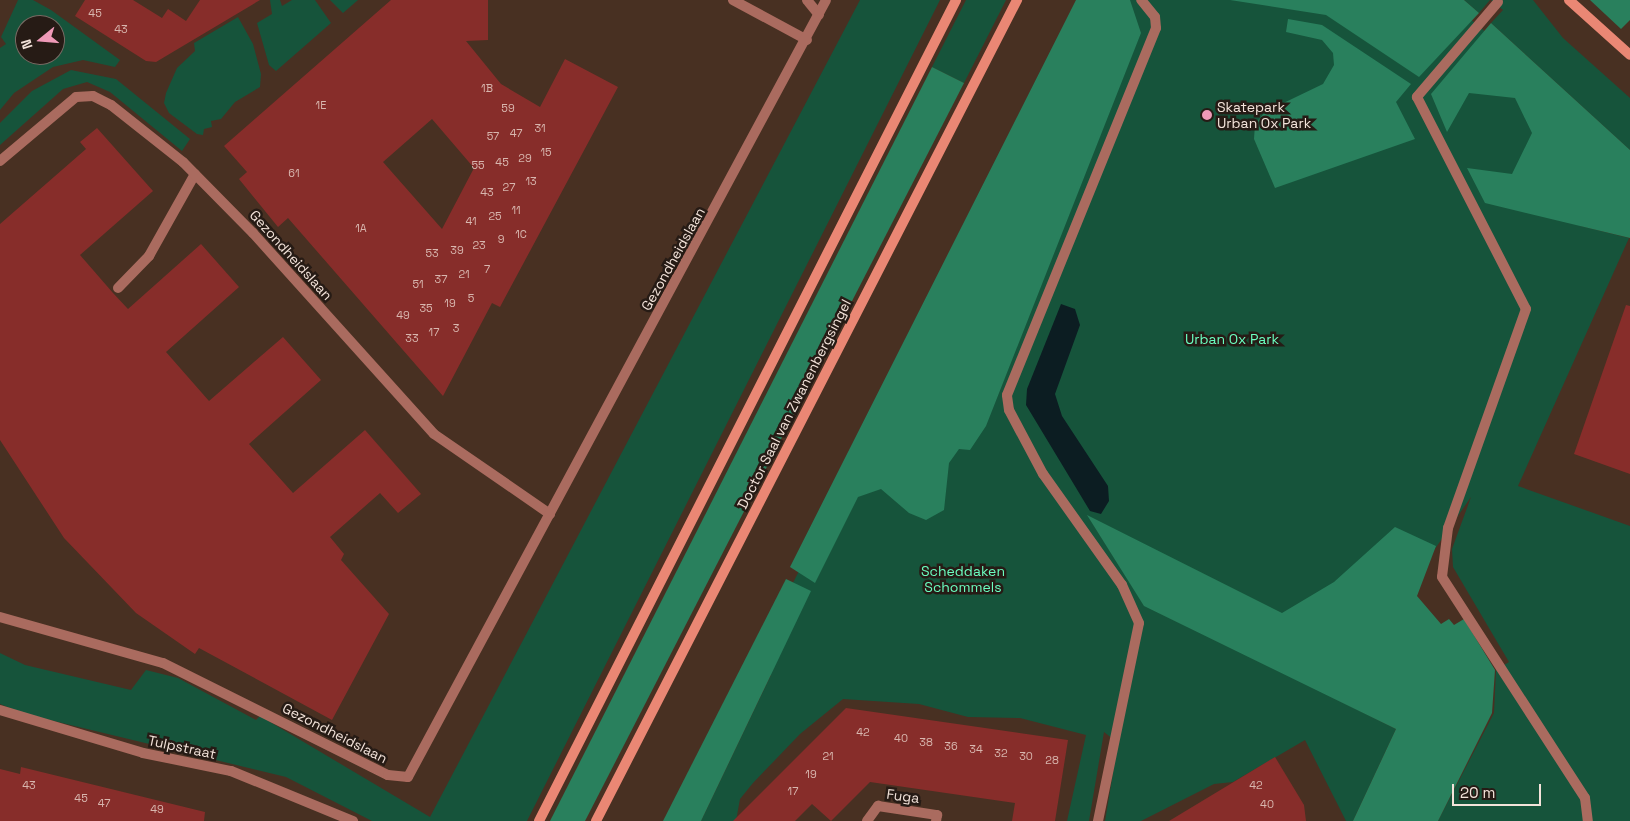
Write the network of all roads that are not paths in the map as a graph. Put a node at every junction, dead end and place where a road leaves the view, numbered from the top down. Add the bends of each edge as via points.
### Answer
1 (733, 0) edge
2 (808, 0) edge
3 (826, 0) edge
4 (956, 0) edge
5 (1017, 0) edge
6 (1141, 0) edge
7 (1569, 0) edge
8 (1498, 2) dead end
9 (819, 15) junction
10 (807, 40) junction
11 (1630, 55) edge
12 (0, 161) edge
13 (195, 174) junction
14 (118, 288) dead end
15 (550, 514) junction
16 (0, 616) edge
17 (0, 710) edge
18 (353, 821) edge
19 (539, 821) edge
20 (596, 821) edge
21 (867, 821) edge
22 (936, 821) edge
23 (1098, 821) edge
24 (1588, 821) edge

1 - 10 street
2 - 9 street
3 - 9 street, Gezondheidslaan
4 - 19 main road
5 - 20 main road, Doctor Saal van Zwanenbergsingel
6 - 23 street via 1156,17 1156,28 1007,395 1009,410 1043,474 1122,585 1139,623
7 - 11 main road
8 - 24 street via 1417,97 1526,308 1448,528 1442,577 1585,798
9 - 10 street, Gezondheidslaan
10 - 15 street, Gezondheidslaan
12 - 13 street, Gezondheidslaan via 76,96 93,96
13 - 14 street via 149,256
13 - 15 street, Gezondheidslaan via 434,434
15 - 16 street, Gezondheidslaan via 408,777 388,775 163,662
17 - 18 street, Tulpstraat via 143,753 231,771
21 - 22 street, Fuga via 878,806 937,815

